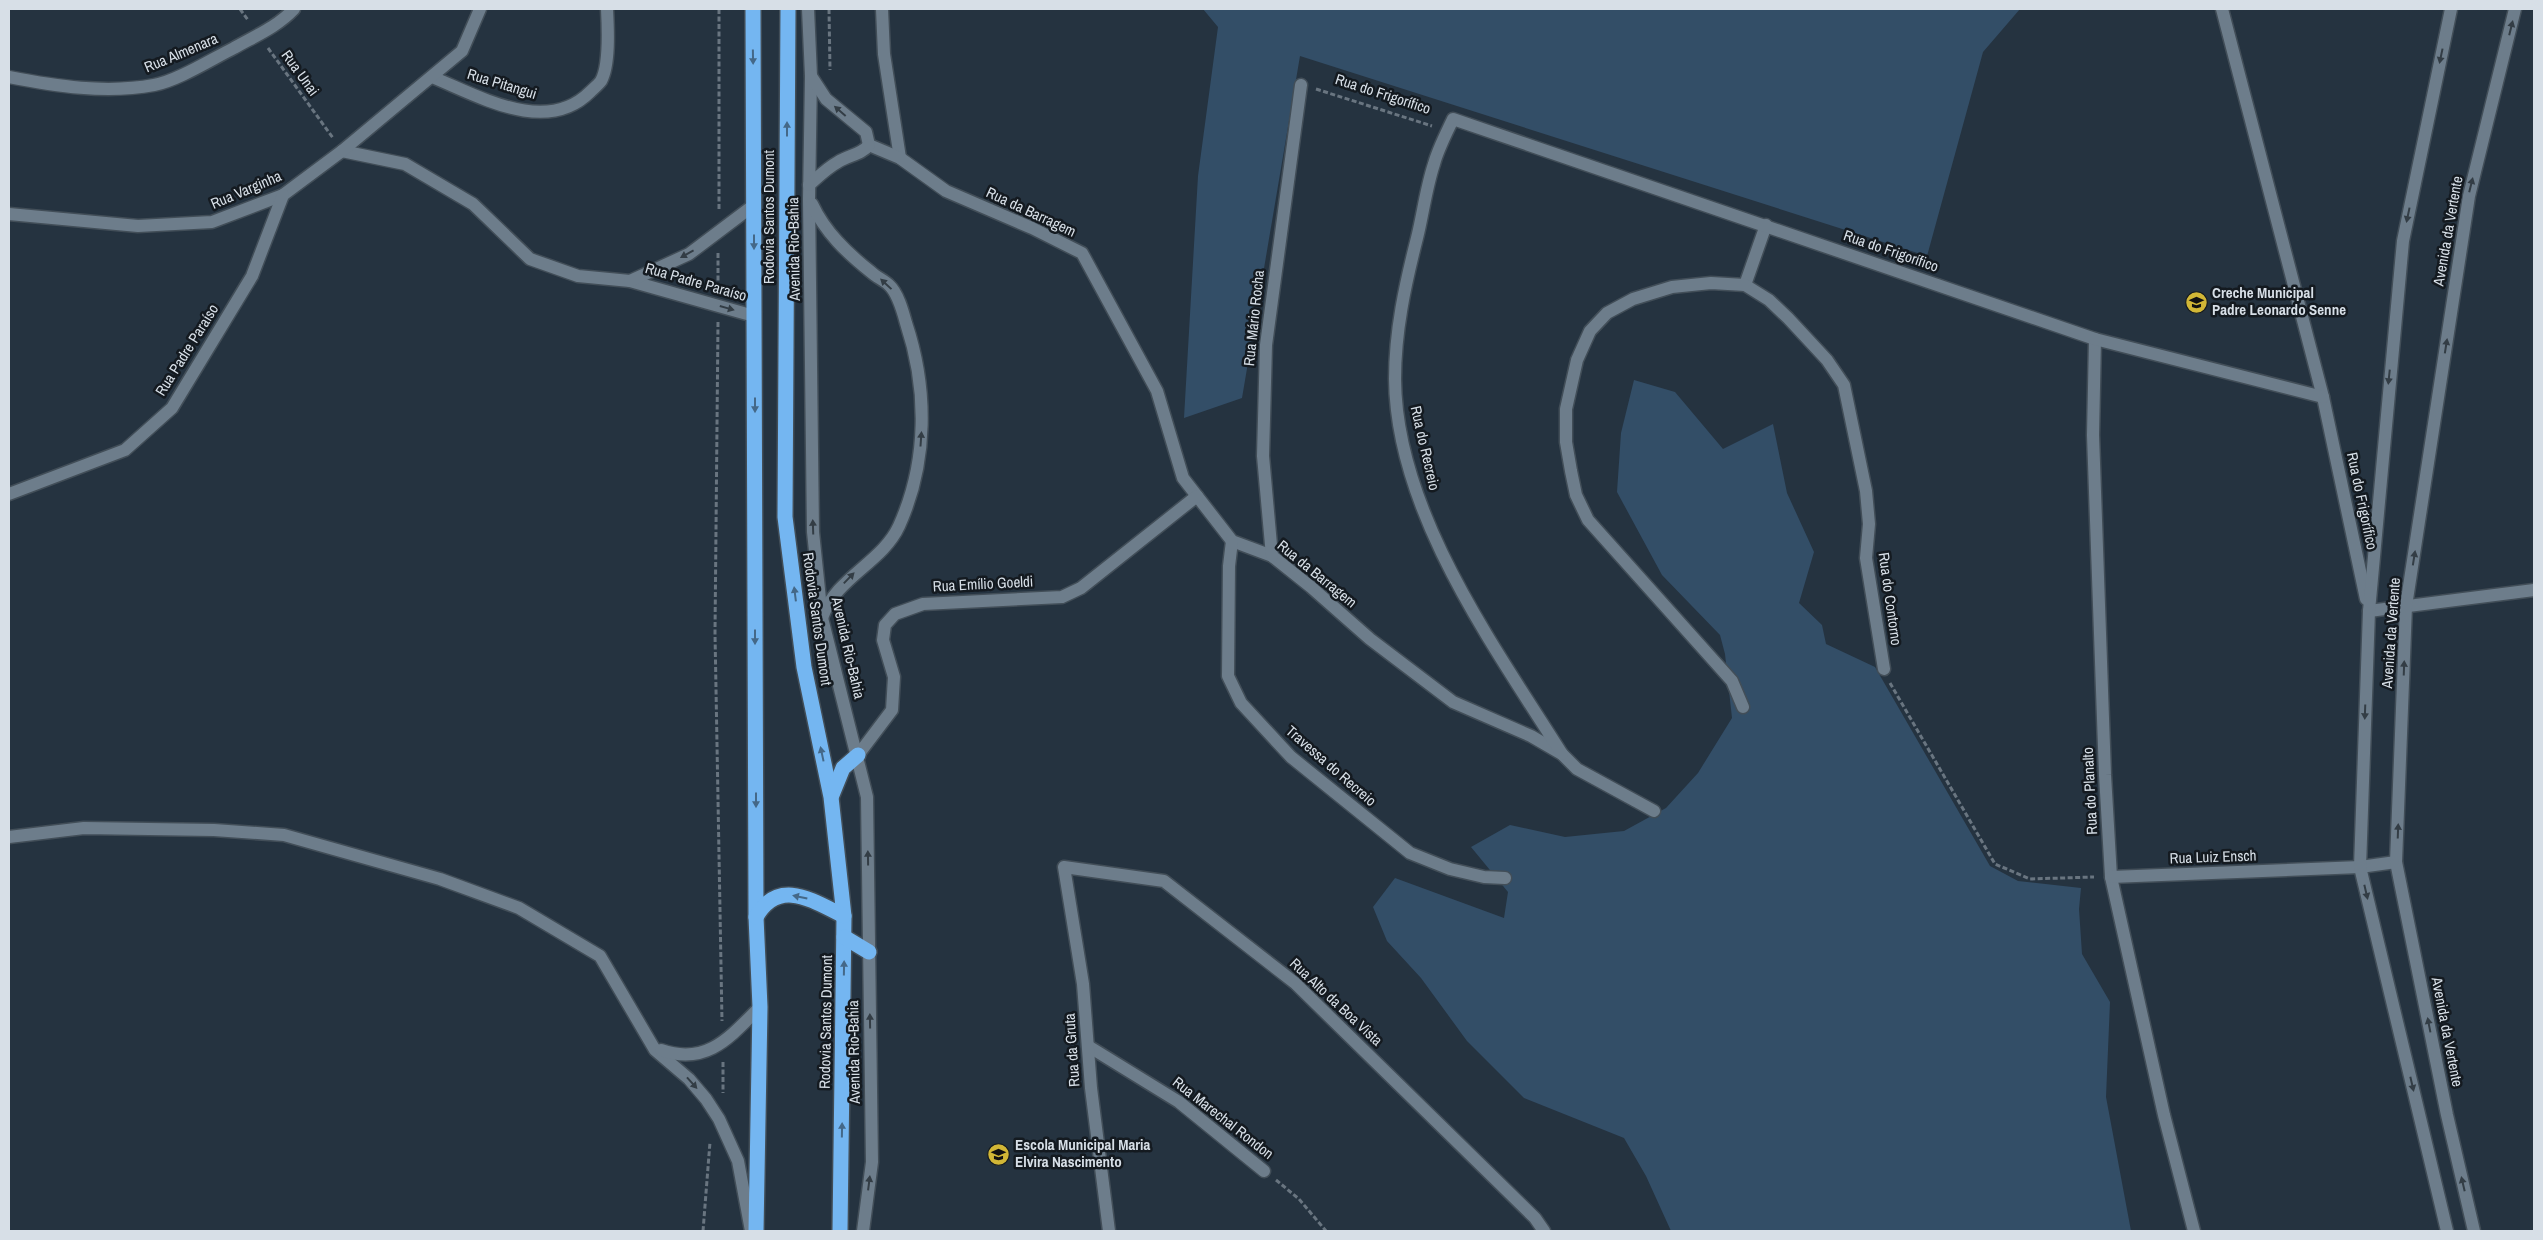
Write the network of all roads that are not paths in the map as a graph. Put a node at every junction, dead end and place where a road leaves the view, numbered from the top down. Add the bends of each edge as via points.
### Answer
1 (294, 9) edge
2 (480, 9) edge
3 (607, 9) edge
4 (753, 9) edge
5 (788, 9) edge
6 (808, 9) edge
7 (882, 9) edge
8 (2222, 9) edge
9 (2451, 9) edge
10 (2515, 9) edge
11 (432, 76) junction
12 (811, 76) junction
13 (9, 77) edge
14 (1301, 85) road end
15 (1453, 119) joint
16 (869, 144) junction
17 (342, 151) junction
18 (900, 158) junction
19 (809, 185) junction
20 (283, 195) junction
21 (809, 199) junction
22 (754, 205) junction
23 (9, 214) edge
24 (1766, 225) junction
25 (630, 281) junction
26 (1745, 285) junction
27 (754, 316) junction
28 (2095, 339) junction
29 (2323, 397) junction
30 (9, 494) edge
31 (1197, 496) junction
32 (1232, 541) junction
33 (1272, 556) junction
34 (2534, 590) edge
35 (2406, 606) junction
36 (2369, 611) junction
37 (822, 618) junction
38 (1884, 669) road end
39 (1743, 707) dead end
40 (1562, 754) junction
41 (858, 755) junction
42 (831, 797) junction
43 (1654, 811) dead end
44 (9, 837) edge
45 (2396, 862) junction
46 (2360, 867) junction
47 (1064, 868) joint
48 (2111, 877) junction
49 (1505, 878) dead end
50 (844, 916) junction
51 (756, 917) junction
52 (844, 937) junction
53 (869, 952) junction
54 (760, 1007) junction
55 (1088, 1046) junction
56 (655, 1050) junction
57 (1264, 1170) road end
58 (751, 1231) edge
59 (756, 1231) edge
60 (840, 1231) edge
61 (863, 1231) edge
62 (1108, 1231) edge
63 (1544, 1231) edge
64 (2194, 1231) edge
65 (2447, 1231) edge
66 (2474, 1231) edge

1 - 13 street, Rua Almenara via 281,22 204,64 155,85 111,89
2 - 11 street, Rua Varginha via 462,51
3 - 11 street, Rua Pitangui via 608,46 601,81 582,100 564,110 545,113 514,108
4 -> 22 highway, Rodovia Santos Dumont
42 -> 5 highway, Rodovia Santos Dumont via 804,666 786,517
6 - 12 street, Avenida Rio-Bahia
7 - 18 street via 884,54
8 - 29 street, Rua do Frigorífico
9 -> 36 street, Avenida da Vertente via 2402,241
35 -> 10 street, Avenida da Vertente via 2469,196
11 - 17 street, Rua Varginha
16 -> 12 street via 866,132 826,99
12 - 19 street, Avenida Rio-Bahia
14 - 33 street, Rua Mário Rocha via 1266,345 1263,456
15 - 24 street, Rua do Frigorífico
15 - 40 street, Rua do Recreio via 1434,164 1403,292 1395,381 1400,424 1412,477 1430,527 1467,603
16 - 18 street, Rua da Barragem
16 - 19 street via 863,152 850,155 828,168
17 - 20 street, Rua Varginha
17 - 25 street, Rua Padre Paraíso via 405,164 473,204 530,259 578,276
18 - 31 street, Rua da Barragem via 946,192 1082,253 1157,391 1183,478
19 - 21 street, Avenida Rio-Bahia
20 - 23 street, Rua Varginha via 212,222 138,226
20 - 30 street, Rua Padre Paraíso via 252,276 172,408 126,450
37 -> 21 street, Avenida Rio-Bahia via 813,532
37 -> 21 street via 825,608 841,587 898,528 908,503 920,450 921,394 911,338 890,286 839,244 820,223
22 -> 25 street, Rua Padre Paraíso via 689,254
22 -> 27 highway, Rodovia Santos Dumont
24 - 26 street
24 - 28 street, Rua do Frigorífico
25 -> 27 street, Rua Padre Paraíso
26 - 38 street, Rua do Contorno via 1769,300 1788,318 1827,360 1844,385 1866,491 1869,524 1866,558
26 - 39 street, Rua do Contorno via 1712,283 1672,287 1633,299 1606,312 1590,331 1577,360 1566,409 1570,471 1576,495 1588,520 1732,681
27 -> 51 highway, Rodovia Santos Dumont
28 - 29 street, Rua do Frigorífico
28 - 48 street, Rua do Planalto via 2093,444
29 - 36 street, Rua do Frigorífico
31 - 32 street, Rua da Barragem
31 - 41 street, Rua Emílio Goeldi via 1081,588 1062,597 923,604 895,614 885,626 883,640 894,677 892,710
32 - 33 street, Rua da Barragem
32 - 49 street, Travessa do Recreio via 1228,676 1241,703 1291,757 1410,853 1450,869
33 - 40 street, Rua da Barragem via 1370,640 1453,702 1531,736
34 - 35 street
35 - 36 street
45 -> 35 street, Avenida da Vertente
36 -> 46 street, Avenida da Vertente
37 - 41 street, Avenida Rio-Bahia
40 - 43 street, Rua da Barragem via 1577,769
41 - 42 highway via 843,768
53 -> 41 street, Avenida Rio-Bahia via 867,797
42 - 50 highway, Rodovia Santos Dumont
44 - 56 street via 84,828 214,830 284,835 440,879 519,908 600,956
45 - 46 street, Rua Luiz Ensch
66 -> 45 street, Avenida da Vertente
46 - 48 street, Rua Luiz Ensch
46 -> 65 street, Avenida da Vertente
47 - 55 street, Rua da Gruta via 1084,984
47 - 63 street, Rua Alto da Boa Vista via 1164,881 1295,983 1528,1211
48 - 64 street, Rua do Planalto via 2164,1115
50 -> 51 highway via 808,898 784,894 764,904
50 - 52 highway, Rodovia Santos Dumont
51 - 54 highway, Rodovia Santos Dumont
52 - 53 highway
60 -> 52 highway, Rodovia Santos Dumont
61 -> 53 street, Avenida Rio-Bahia via 872,1162
54 - 56 street via 723,1043 703,1052 675,1055
54 - 59 highway, Rodovia Santos Dumont
55 - 57 street, Rua Marechal Rondon via 1179,1102
55 - 62 street, Rua da Gruta
56 -> 58 street via 689,1079 715,1112 730,1139 738,1160

